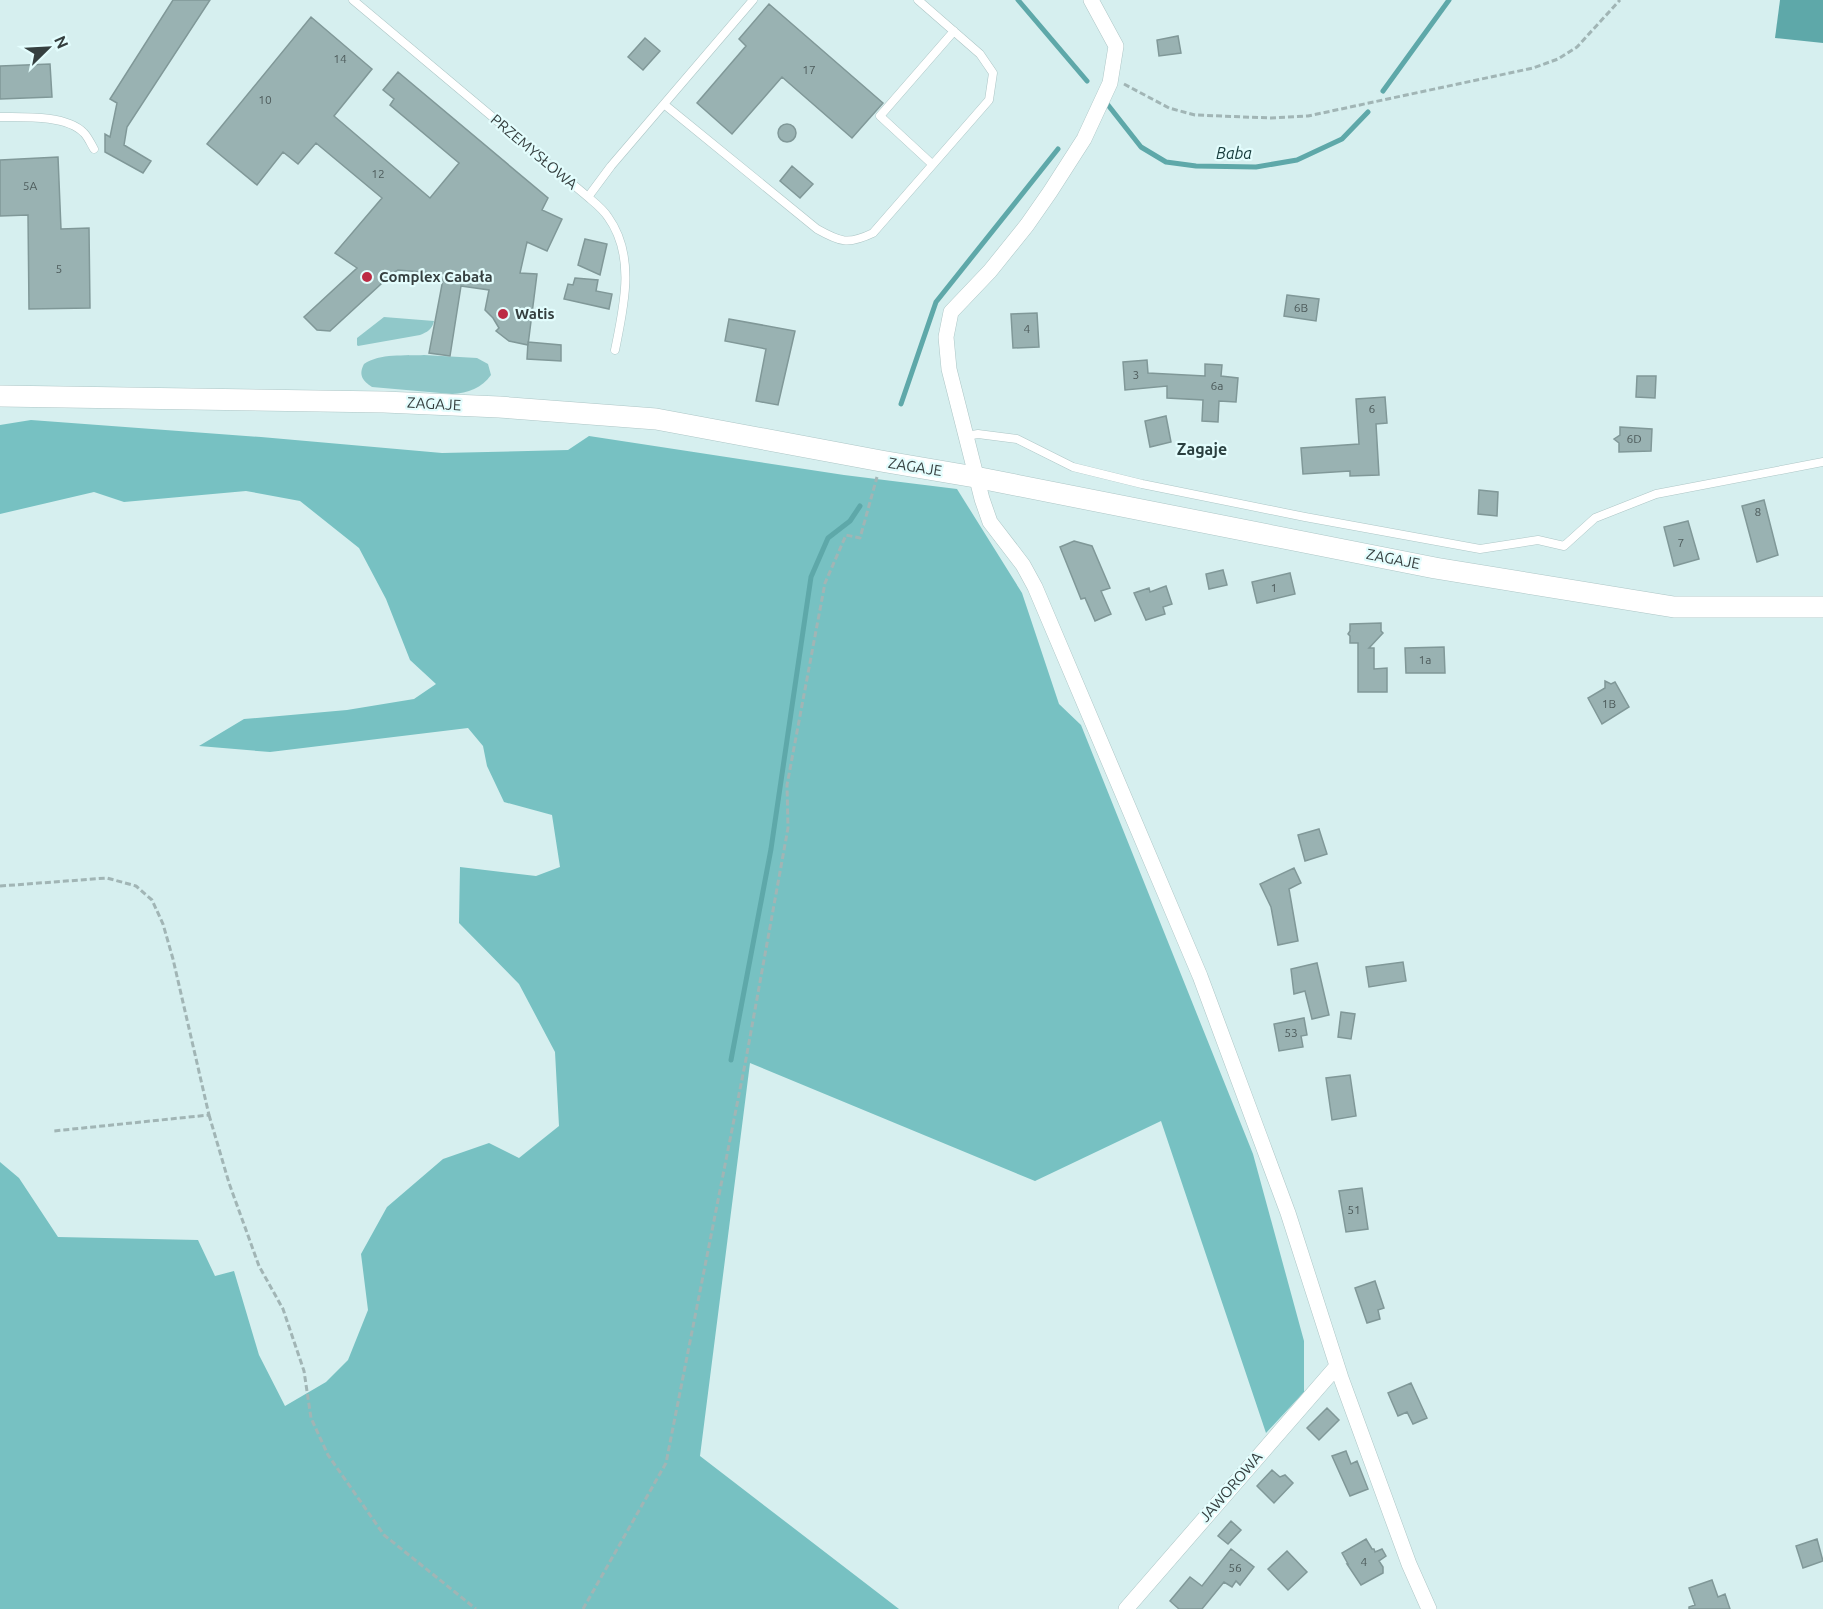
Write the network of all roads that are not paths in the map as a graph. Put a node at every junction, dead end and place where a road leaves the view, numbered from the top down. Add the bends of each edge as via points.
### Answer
1 (352, 0) edge
2 (753, 0) edge
3 (918, 0) edge
4 (1091, 0) edge
5 (954, 31) junction
6 (665, 105) junction
7 (0, 117) edge
8 (94, 149) dead end
9 (932, 164) junction
10 (588, 197) junction
11 (615, 350) dead end
12 (0, 396) edge
13 (966, 436) junction
14 (1823, 462) edge
15 (975, 477) junction
16 (1823, 607) edge
17 (1336, 1365) junction
18 (1126, 1609) edge
19 (1429, 1609) edge

1 - 10 lane, PRZEMYSŁOWA
2 - 6 lane
3 - 5 lane
4 - 13 street via 1116,46 1110,83 1084,139 1044,200 990,272 951,312 947,347
5 - 9 lane via 980,54 993,73 989,100
5 - 9 lane via 880,116
6 - 9 lane via 817,229 838,241 858,241 873,233
6 - 10 lane
7 - 8 lane via 69,122 85,133
10 - 11 lane, PRZEMYSŁOWA via 608,216 621,241 625,300
12 - 15 main road, ZAGAJE via 384,402 656,419
13 - 14 lane via 1017,439 1073,467 1142,484 1480,549 1538,540 1564,546 1594,518 1656,494
13 - 15 street
15 - 16 main road, ZAGAJE via 1435,568 1674,607
15 - 17 street via 990,522 1035,587 1200,976 1288,1213
17 - 18 street, JAWOROWA
17 - 19 street

